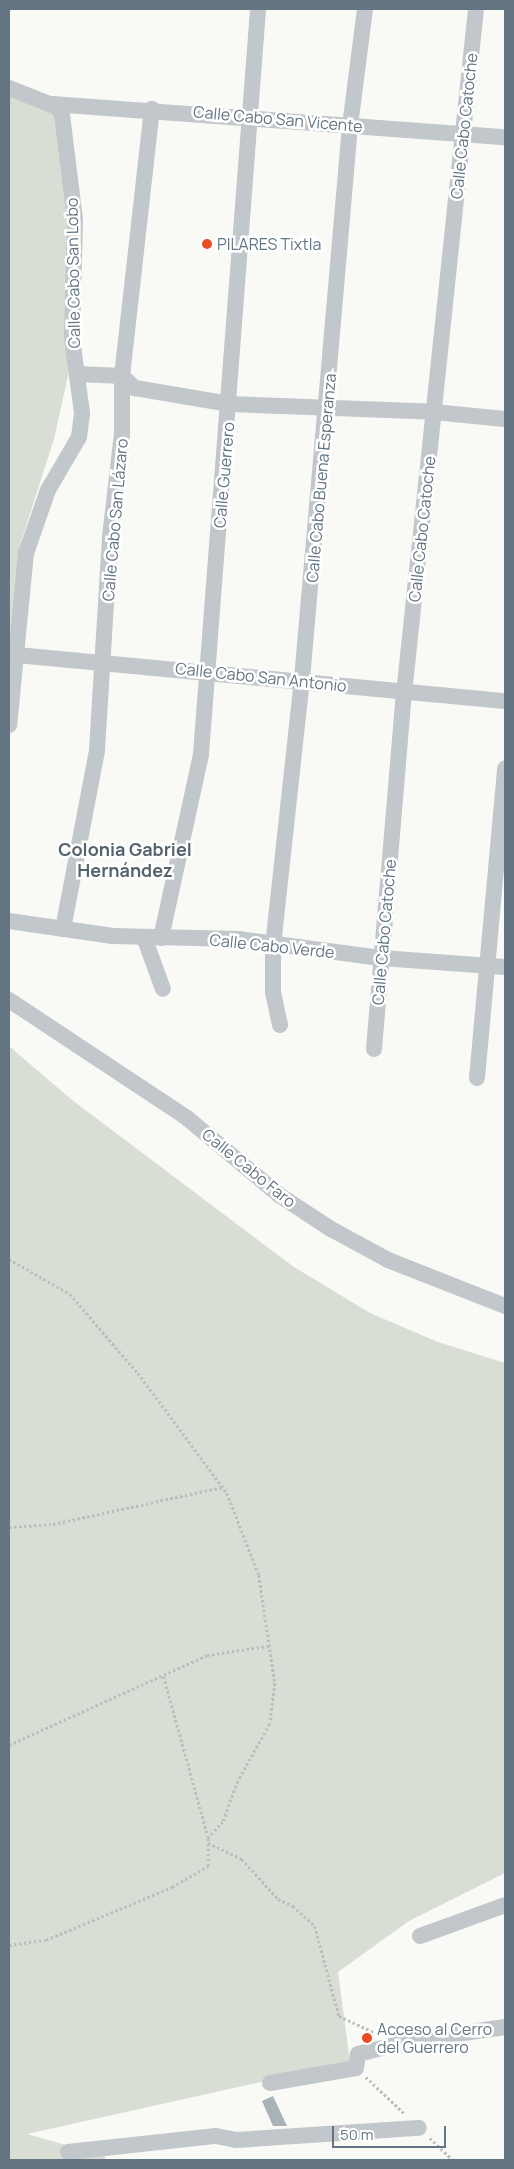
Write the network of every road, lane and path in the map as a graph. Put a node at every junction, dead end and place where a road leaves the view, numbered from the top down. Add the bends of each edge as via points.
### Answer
1 (258, 9) edge
2 (365, 9) edge
3 (476, 9) edge
4 (9, 88) edge
5 (52, 104) junction
6 (152, 109) junction
7 (251, 116) junction
8 (350, 126) junction
9 (463, 132) junction
10 (505, 137) edge
11 (77, 374) junction
12 (122, 376) junction
13 (230, 404) junction
14 (328, 409) junction
15 (434, 412) junction
16 (505, 419) edge
17 (17, 655) junction
18 (105, 661) junction
19 (209, 671) junction
20 (302, 680) junction
21 (404, 694) junction
22 (505, 701) edge
23 (11, 708) edge
24 (9, 724) edge
25 (505, 768) edge
26 (9, 921) edge
27 (62, 929) junction
28 (153, 938) junction
29 (273, 946) junction
30 (382, 958) junction
31 (484, 965) junction
32 (505, 967) edge
33 (163, 989) dead end
34 (9, 1000) edge
35 (280, 1025) dead end
36 (374, 1049) dead end
37 (477, 1078) dead end
38 (9, 1259) edge
39 (505, 1306) edge
40 (222, 1487) junction
41 (9, 1526) edge
42 (268, 1646) junction
43 (163, 1676) junction
44 (9, 1745) edge
45 (208, 1838) junction
46 (208, 1843) junction
47 (505, 1905) edge
48 (420, 1936) dead end
49 (9, 1946) edge
50 (505, 2027) edge
51 (381, 2034) dead end
52 (270, 2083) dead end
53 (419, 2128) dead end
54 (68, 2152) dead end

1 - 7 street, Calle Guerrero
2 - 8 street, Calle Cabo Buena Esperanza
3 - 9 street, Calle Cabo Catoche
4 - 5 street, Calle Cabo San Vicente
5 - 6 street, Calle Cabo San Vicente
5 - 11 street, Calle Cabo San Lobo via 62,115 75,220 72,305
6 - 7 street, Calle Cabo San Vicente
6 - 12 street, Calle Cabo San Lázaro
7 - 8 street, Calle Cabo San Vicente
7 - 13 street, Calle Guerrero
8 - 9 street, Calle Cabo San Vicente
8 - 14 street, Calle Cabo Buena Esperanza
9 - 10 street, Calle Cabo San Vicente
9 - 15 street, Calle Cabo Catoche
11 - 12 street
11 - 17 street, Calle Cabo San Lobo via 82,428 48,490 26,553
12 - 13 street via 135,388
12 - 18 street, Calle Cabo San Lázaro via 122,434 110,537
13 - 14 street
13 - 19 street, Calle Guerrero
14 - 15 street
14 - 20 street, Calle Cabo Buena Esperanza
15 - 16 street
15 - 21 street, Calle Cabo Catoche
17 - 18 street, Calle Cabo San Antonio
17 - 23 street, Calle Cabo San Lobo
18 - 19 street, Calle Cabo San Antonio
18 - 27 street, Calle Cabo San Lázaro via 97,750
19 - 20 street, Calle Cabo San Antonio
19 - 28 street, Calle Guerrero via 201,754
20 - 21 street, Calle Cabo San Antonio
20 - 29 street, Calle Cabo Buena Esperanza
21 - 22 street, Calle Cabo San Antonio
21 - 30 street, Calle Cabo Catoche
23 - 24 street, Calle Cabo San Lobo
25 - 31 street
26 - 27 street, Calle Cabo Verde
27 - 28 street, Calle Cabo Verde
28 - 29 street, Calle Cabo Verde via 238,940
28 - 33 street
29 - 30 street, Calle Cabo Verde
29 - 35 street, Calle Cabo Buena Esperanza via 273,993
30 - 31 street, Calle Cabo Verde
30 - 36 street, Calle Cabo Catoche
31 - 32 street, Calle Cabo Verde
31 - 37 street
34 - 39 street, Calle Cabo Faro via 187,1118 278,1195 332,1229 388,1260
38 - 40 path via 70,1294 138,1373
40 - 41 path via 54,1524
40 - 42 path via 259,1576
42 - 43 path via 207,1655
42 - 45 path via 275,1683 270,1724 238,1781 223,1822
43 - 44 path
43 - 45 path
45 - 46 path
46 - 49 path via 208,1866 172,1887 46,1940
46 - 51 path via 242,1859 278,1899 293,1906 315,1926 339,2016
47 - 48 street
50 - 52 street via 414,2040 358,2054 356,2068
53 - 54 street via 236,2140 216,2136

